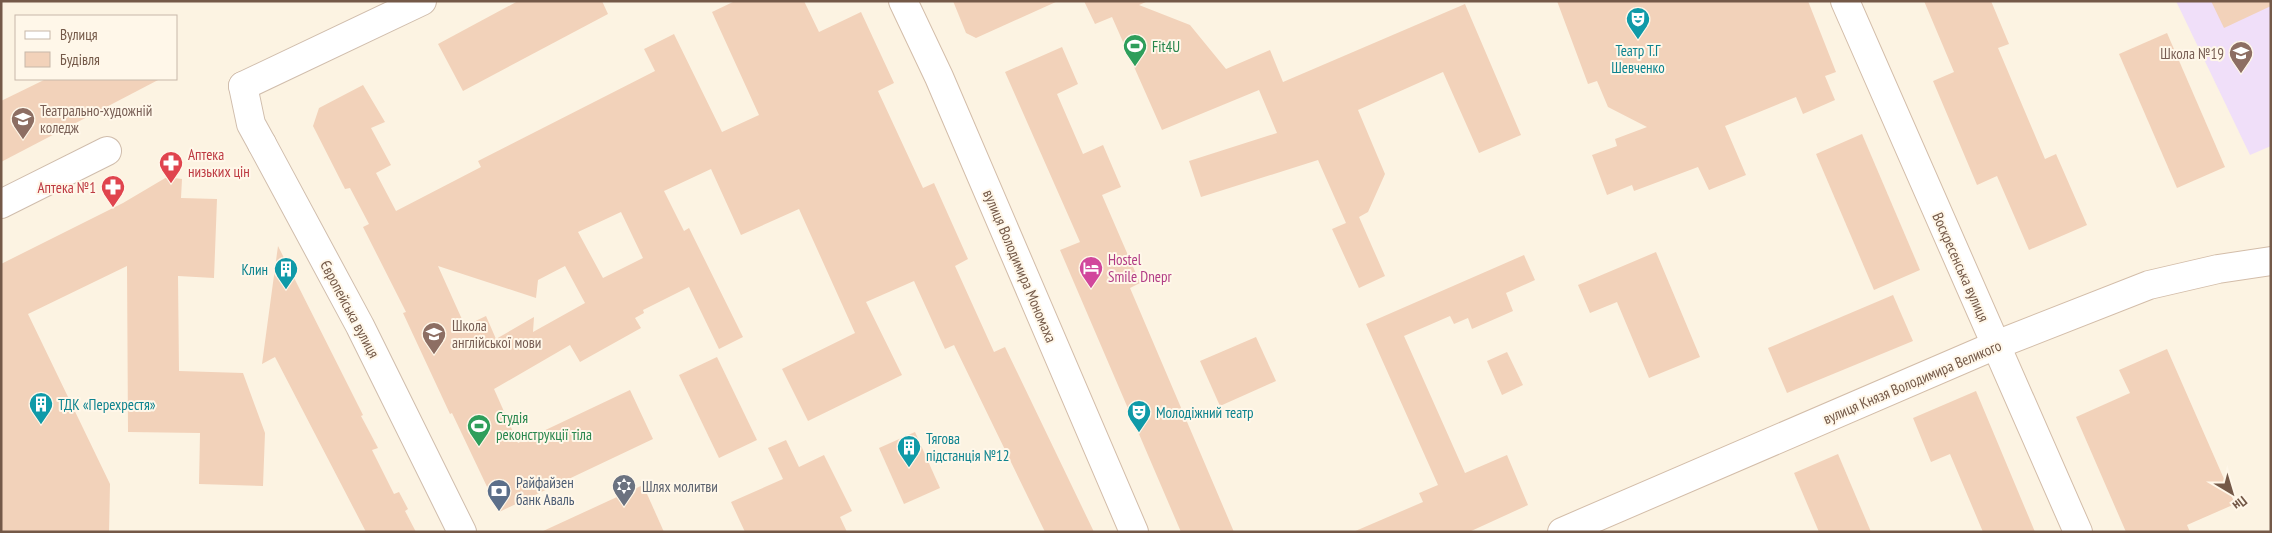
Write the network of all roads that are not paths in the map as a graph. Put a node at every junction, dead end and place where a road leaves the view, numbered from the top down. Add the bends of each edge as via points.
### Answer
1 (422, 1) edge
2 (902, 1) edge
3 (1845, 1) edge
4 (107, 151) dead end
5 (1, 204) edge
6 (2271, 262) edge
7 (1996, 345) junction
8 (462, 532) edge
9 (1134, 532) edge
10 (1562, 532) edge
11 (2078, 532) edge

1 - 8 main road, Європейська вулиця via 243,86 252,124 360,326
2 - 9 main road, вулиця Володимира Мономаха via 939,77
3 - 7 main road, Воскресенська вулиця
4 - 5 main road
6 - 7 main road, вулиця Князя Володимира Великого via 2218,269 2149,285
7 - 10 main road, вулиця Князя Володимира Великого
7 - 11 main road, Воскресенська вулиця

